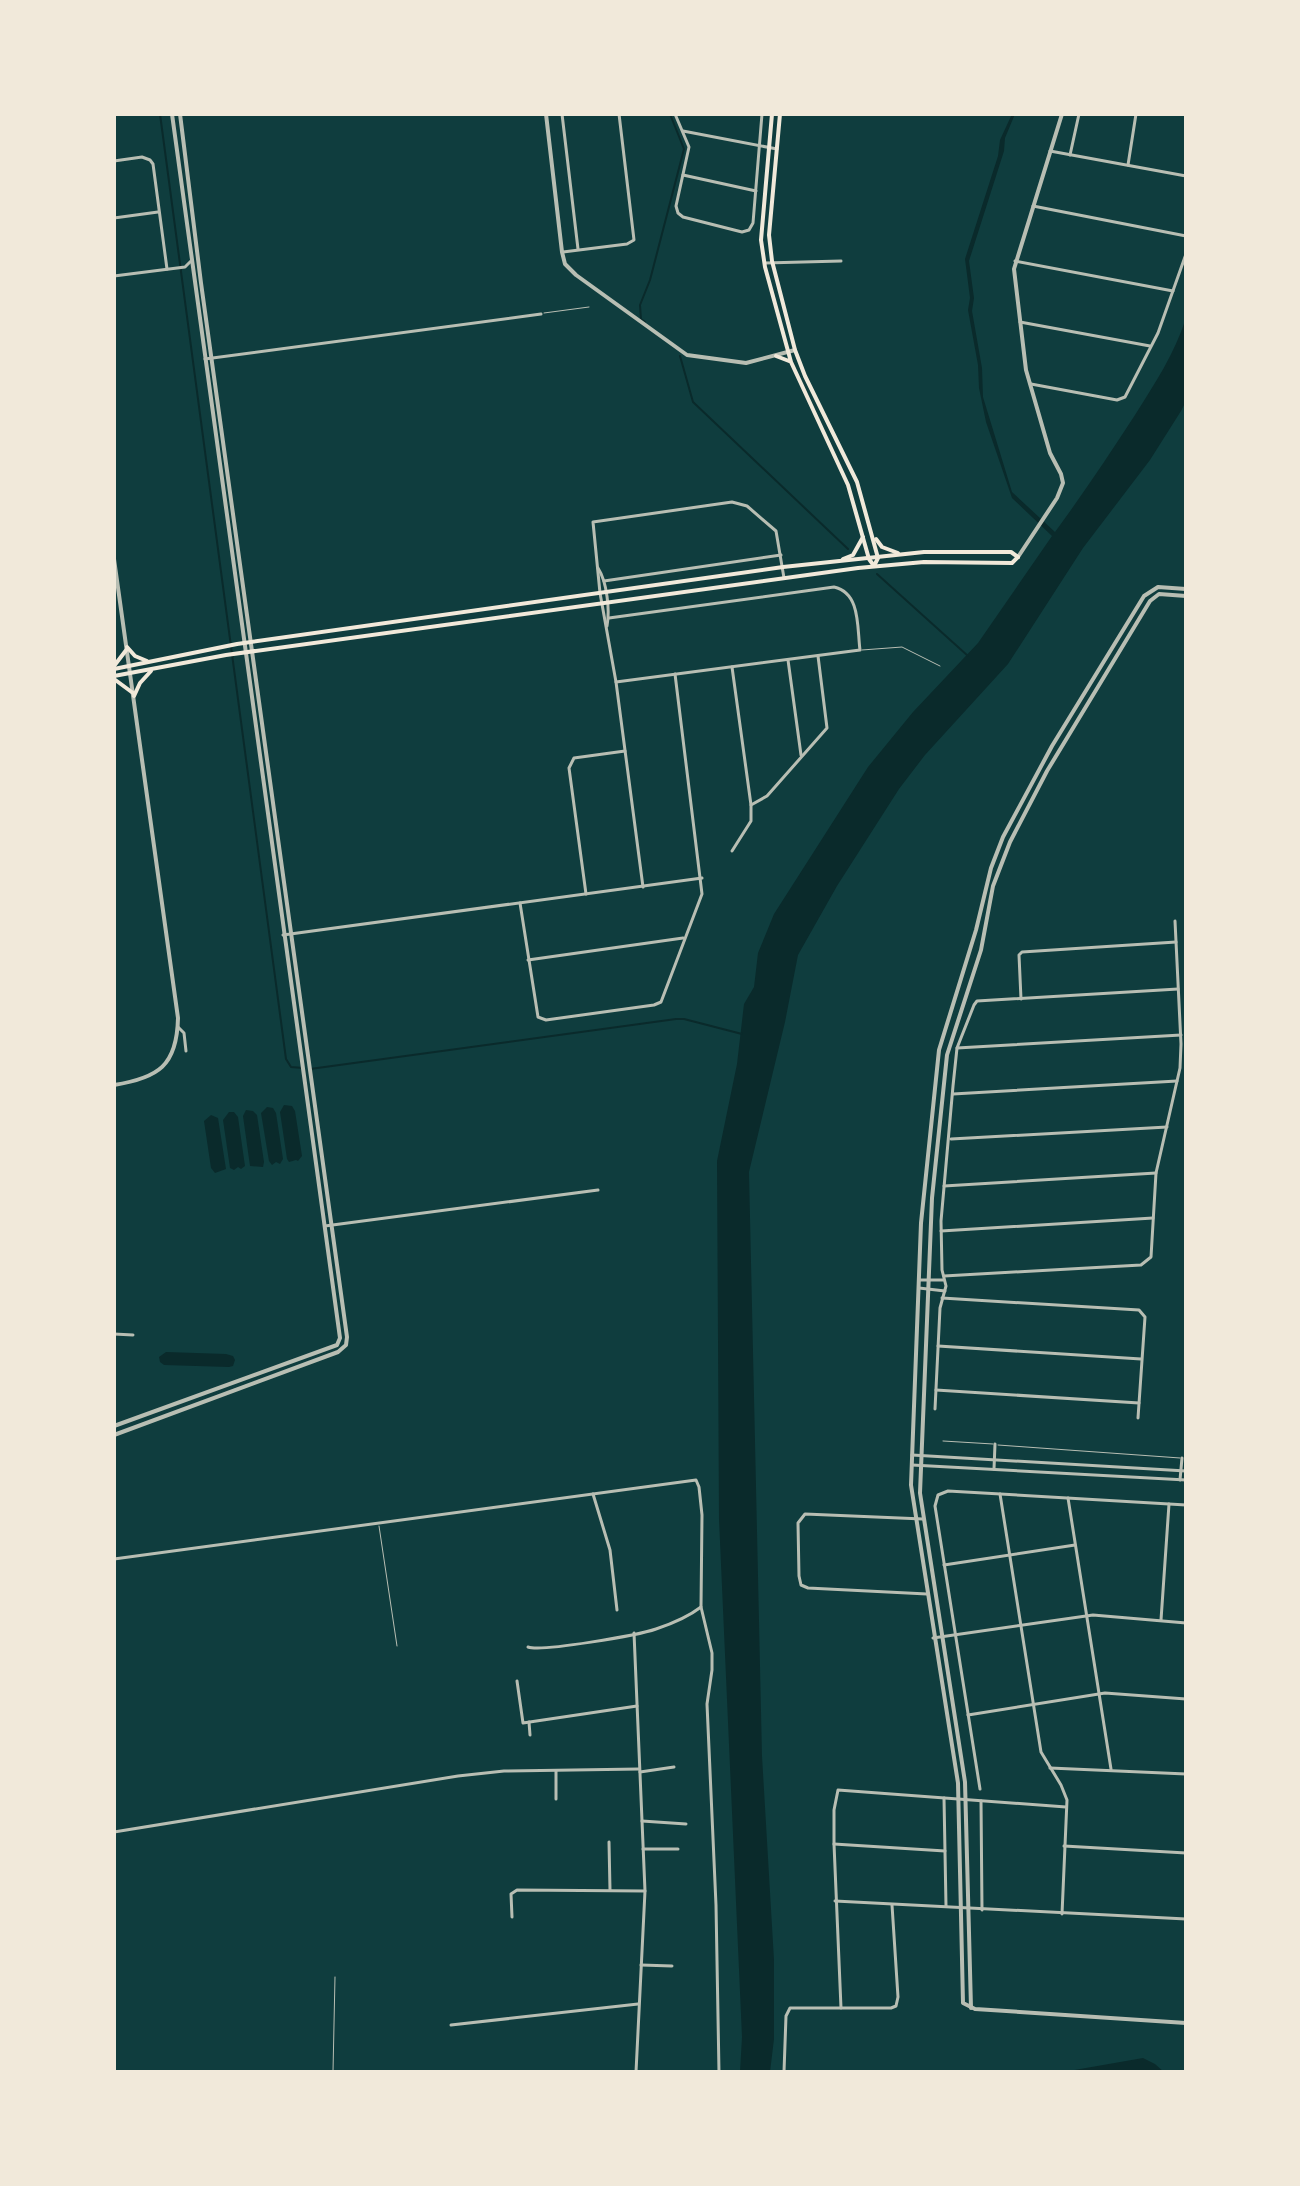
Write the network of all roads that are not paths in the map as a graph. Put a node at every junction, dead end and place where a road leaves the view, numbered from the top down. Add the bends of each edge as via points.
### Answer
1 (172, 114) edge
2 (180, 114) edge
3 (546, 114) edge
4 (562, 114) edge
5 (619, 114) edge
6 (675, 114) edge
7 (762, 114) edge
8 (772, 114) edge
9 (780, 114) edge
10 (1062, 114) edge
11 (1079, 114) edge
12 (1136, 114) edge
13 (683, 131) junction
14 (760, 147) junction
15 (770, 149) junction
16 (778, 149) junction
17 (1050, 151) junction
18 (1070, 155) junction
19 (114, 161) edge
20 (1128, 166) junction
21 (683, 175) junction
22 (1186, 175) edge
23 (756, 191) junction
24 (1033, 206) junction
25 (159, 212) junction
26 (114, 218) edge
27 (1186, 236) edge
28 (579, 250) junction
29 (562, 252) junction
30 (1186, 254) edge
31 (192, 258) junction
32 (772, 261) junction
33 (841, 261) dead end
34 (1015, 261) junction
35 (765, 263) junction
36 (185, 267) junction
37 (167, 269) junction
38 (114, 276) edge
39 (194, 278) junction
40 (1173, 291) junction
41 (589, 307) dead end
42 (541, 314) joint
43 (1020, 322) junction
44 (784, 340) junction
45 (1152, 346) junction
46 (795, 350) junction
47 (788, 352) junction
48 (776, 355) junction
49 (212, 358) junction
50 (205, 359) junction
51 (791, 362) junction
52 (1029, 383) junction
53 (863, 534) junction
54 (872, 534) junction
55 (903, 554) junction
56 (781, 555) junction
57 (1018, 557) junction
58 (878, 558) junction
59 (114, 559) edge
60 (869, 559) junction
61 (837, 561) junction
62 (874, 566) junction
63 (783, 567) junction
64 (598, 568) junction
65 (784, 579) junction
66 (604, 581) junction
67 (1155, 588) junction
68 (1186, 589) edge
69 (602, 593) junction
70 (1157, 595) junction
71 (1186, 596) edge
72 (604, 603) junction
73 (609, 618) junction
74 (607, 627) junction
75 (251, 642) junction
76 (244, 643) junction
77 (127, 648) junction
78 (860, 650) junction
79 (252, 651) junction
80 (242, 653) junction
81 (818, 656) junction
82 (788, 660) junction
83 (152, 662) junction
84 (130, 666) junction
85 (940, 666) dead end
86 (114, 667) edge
87 (732, 667) junction
88 (152, 669) junction
89 (131, 674) junction
90 (675, 674) junction
91 (114, 678) edge
92 (616, 682) junction
93 (134, 695) junction
94 (625, 751) junction
95 (801, 755) junction
96 (751, 805) junction
97 (732, 851) dead end
98 (702, 878) junction
99 (643, 887) junction
100 (586, 894) junction
101 (520, 903) junction
102 (1175, 921) dead end
103 (291, 934) junction
104 (283, 935) junction
105 (683, 938) junction
106 (1176, 942) junction
107 (528, 960) junction
108 (1178, 989) junction
109 (1021, 999) junction
110 (178, 1027) junction
111 (1181, 1035) junction
112 (957, 1048) junction
113 (186, 1051) dead end
114 (1177, 1081) junction
115 (114, 1085) edge
116 (953, 1094) junction
117 (1167, 1127) junction
118 (949, 1139) junction
119 (1156, 1173) junction
120 (944, 1186) junction
121 (598, 1190) dead end
122 (1153, 1218) junction
123 (331, 1225) junction
124 (325, 1226) junction
125 (941, 1231) junction
126 (919, 1280) junction
127 (932, 1280) junction
128 (945, 1280) junction
129 (919, 1288) junction
130 (931, 1289) junction
131 (945, 1291) junction
132 (942, 1298) junction
133 (114, 1334) edge
134 (133, 1335) dead end
135 (938, 1346) junction
136 (1141, 1359) junction
137 (936, 1390) junction
138 (1139, 1403) junction
139 (935, 1409) dead end
140 (1138, 1418) dead end
141 (131, 1421) junction
142 (114, 1426) edge
143 (134, 1428) junction
144 (114, 1435) edge
145 (943, 1441) dead end
146 (995, 1444) junction
147 (912, 1455) junction
148 (921, 1456) junction
149 (1182, 1458) joint
150 (995, 1460) junction
151 (912, 1465) junction
152 (923, 1465) junction
153 (994, 1469) junction
154 (1183, 1471) edge
155 (1183, 1480) edge
156 (593, 1494) junction
157 (1000, 1494) junction
158 (1068, 1498) junction
159 (1169, 1504) junction
160 (1186, 1505) edge
161 (915, 1519) junction
162 (923, 1519) junction
163 (378, 1523) junction
164 (1075, 1545) junction
165 (1010, 1554) junction
166 (114, 1559) edge
167 (944, 1565) junction
168 (927, 1594) junction
169 (701, 1607) junction
170 (617, 1610) dead end
171 (1086, 1616) junction
172 (1161, 1621) junction
173 (1186, 1623) edge
174 (1021, 1625) junction
175 (634, 1633) junction
176 (955, 1635) junction
177 (941, 1637) junction
178 (933, 1638) junction
179 (397, 1646) dead end
180 (528, 1647) dead end
181 (517, 1681) dead end
182 (1099, 1693) junction
183 (1186, 1699) edge
184 (1034, 1704) junction
185 (637, 1706) junction
186 (968, 1715) junction
187 (529, 1722) junction
188 (530, 1735) dead end
189 (674, 1767) dead end
190 (1050, 1768) junction
191 (1111, 1769) junction
192 (556, 1771) junction
193 (640, 1771) junction
194 (1186, 1774) edge
195 (980, 1789) dead end
196 (944, 1798) junction
197 (556, 1799) dead end
198 (959, 1799) junction
199 (966, 1800) junction
200 (981, 1800) junction
201 (1066, 1807) junction
202 (642, 1821) junction
203 (686, 1824) dead end
204 (114, 1832) edge
205 (609, 1842) dead end
206 (834, 1844) junction
207 (1064, 1846) junction
208 (643, 1849) junction
209 (678, 1849) dead end
210 (945, 1851) junction
211 (1186, 1853) edge
212 (610, 1890) junction
213 (645, 1891) junction
214 (835, 1901) junction
215 (892, 1905) junction
216 (946, 1908) junction
217 (961, 1908) junction
218 (968, 1909) junction
219 (982, 1910) junction
220 (1062, 1914) junction
221 (512, 1917) dead end
222 (1186, 1919) edge
223 (641, 1965) junction
224 (672, 1966) dead end
225 (335, 1977) dead end
226 (638, 2004) junction
227 (841, 2008) junction
228 (971, 2008) junction
229 (1186, 2023) edge
230 (451, 2025) dead end
231 (333, 2072) edge
232 (636, 2072) edge
233 (719, 2072) edge
234 (784, 2072) edge

1 - 31 street
2 - 49 street
3 - 29 street
4 - 28 street
5 - 28 street via 632,242
6 - 13 street
7 - 14 street
8 - 15 main road
9 - 16 main road
10 - 17 street
11 - 18 street
12 - 20 street
13 - 14 street
13 - 21 street via 689,147
14 - 15 street
14 - 23 street
15 - 16 street
15 - 35 main road via 761,240
16 - 32 main road via 769,235
17 - 18 street
17 - 24 street
18 - 20 street
19 - 25 street via 150,160
20 - 22 street
21 - 23 street
21 - 23 street via 676,206 680,215 742,232 751,228
24 - 27 street
24 - 34 street
25 - 26 street
25 - 37 street
28 - 29 street
29 - 48 street via 576,275 681,353 736,363
30 - 40 street
31 - 36 street
31 - 39 street
32 - 33 street
32 - 35 street
32 - 46 main road
34 - 40 street
34 - 43 street
35 - 44 main road
36 - 37 street
36 - 39 street
37 - 38 street
39 - 50 street
40 - 45 street
41 - 42 lane
42 - 49 street
43 - 45 street
43 - 52 street
44 - 47 main road
44 - 48 main road
45 - 52 street via 1128,394 1117,400
46 - 47 street
46 - 54 main road via 857,482
47 - 48 street
47 - 51 main road
48 - 51 main road
49 - 50 street
49 - 75 street
50 - 76 street
51 - 53 main road via 848,485
52 - 57 street via 1063,479
53 - 60 main road
53 - 61 main road via 853,555
54 - 55 main road via 882,547
54 - 58 main road
55 - 57 main road via 950,550 1011,552
55 - 58 main road
56 - 63 street
56 - 64 street via 776,531 747,506 732,502 593,522
56 - 66 street
57 - 62 main road via 1012,563
58 - 60 main road
58 - 62 main road
59 - 77 street
60 - 61 main road
60 - 62 main road
61 - 63 main road
62 - 65 main road
63 - 65 street
63 - 69 main road
64 - 66 street
64 - 69 street
65 - 72 main road
66 - 69 street
67 - 68 street
67 - 70 street
67 - 126 street via 1132,614 1065,724 991,868 939,1050
69 - 72 street
69 - 75 main road
70 - 71 street
70 - 127 street via 1047,771 998,871 981,950 947,1055 932,1198
72 - 73 street
72 - 74 street
72 - 79 main road
73 - 74 street
73 - 78 street via 834,587 853,602
74 - 92 street
75 - 76 main road
75 - 79 street
76 - 80 street
76 - 83 main road
77 - 83 main road
77 - 84 street
77 - 86 main road
78 - 81 street
78 - 85 lane via 902,647
79 - 80 main road
79 - 103 street
80 - 88 main road
80 - 104 street
81 - 82 street
81 - 95 street via 827,728
82 - 87 street
82 - 95 street
83 - 84 main road
84 - 86 main road
84 - 89 street
87 - 90 street
87 - 96 street
88 - 89 main road
88 - 93 main road
89 - 91 main road
89 - 93 street
90 - 92 street
90 - 98 street
91 - 93 main road
92 - 94 street
93 - 110 street
94 - 99 street
94 - 100 street via 574,758 569,768
95 - 96 street via 767,796
96 - 97 street via 751,821
98 - 99 street
98 - 105 street via 702,894
99 - 100 street
100 - 101 street
101 - 103 street
101 - 107 street
102 - 106 street
103 - 104 street
103 - 123 street
104 - 124 street
105 - 107 street
105 - 107 street via 661,1002 654,1005 546,1020 538,1017
106 - 108 street
106 - 109 street via 1022,952
108 - 109 street
108 - 111 street
109 - 112 street via 977,1001
110 - 113 street
110 - 115 street via 171,1052 154,1075
111 - 112 street
111 - 114 street
112 - 116 street
114 - 116 street
114 - 117 street
116 - 118 street
117 - 118 street
117 - 119 street
118 - 120 street
119 - 120 street
119 - 122 street
120 - 125 street
121 - 123 street
122 - 125 street
122 - 128 street via 1151,1257 1141,1265
123 - 124 street
123 - 143 street via 347,1337 342,1350
124 - 141 street via 337,1345
125 - 128 street
126 - 127 street
126 - 129 street
127 - 128 street
127 - 130 street
128 - 131 street
129 - 130 street
129 - 147 street
130 - 131 street
130 - 148 street
131 - 132 street
132 - 135 street
132 - 136 street via 1139,1310 1145,1317
133 - 134 street
135 - 136 street
135 - 137 street
136 - 138 street
137 - 138 street
137 - 139 street
138 - 140 street
141 - 142 street
141 - 143 street
143 - 144 street
145 - 146 lane
146 - 149 lane
146 - 150 street
147 - 148 street
147 - 151 street
148 - 150 street
148 - 152 street
149 - 154 street
150 - 153 street
150 - 154 street
151 - 152 street
151 - 161 street
152 - 153 street
152 - 162 street
153 - 155 street
154 - 155 street
156 - 163 street
156 - 169 street via 696,1480 702,1515
156 - 170 street via 610,1550
157 - 158 street
157 - 165 street
157 - 167 street via 948,1491 935,1499
158 - 159 street
158 - 164 street
159 - 160 street
159 - 172 street
161 - 162 street
161 - 168 street
161 - 168 street via 805,1514 798,1523 800,1581 814,1589
162 - 177 street
163 - 166 street
163 - 179 lane
164 - 165 street
164 - 171 street
165 - 167 street
165 - 174 street
167 - 176 street
168 - 178 street
169 - 175 street via 661,1627
169 - 233 street via 712,1653 707,1704
171 - 172 street
171 - 174 street
171 - 182 street
172 - 173 street
174 - 176 street
174 - 184 street
175 - 180 street via 548,1649
175 - 185 street
176 - 177 street
176 - 186 street
177 - 178 street
177 - 199 street
178 - 198 street
181 - 187 street via 523,1723
182 - 183 street
182 - 184 street
182 - 191 street
184 - 186 street
184 - 190 street via 1041,1752
185 - 187 street
185 - 193 street
186 - 195 street
187 - 188 street
189 - 193 street
190 - 191 street
190 - 201 street via 1064,1789
191 - 194 street
192 - 193 street
192 - 197 street
192 - 204 street via 504,1771 415,1783
193 - 202 street
196 - 198 street
196 - 206 street via 838,1790
196 - 210 street
198 - 199 street
198 - 217 street
199 - 200 street
199 - 218 street
200 - 201 street
200 - 219 street
201 - 207 street
202 - 203 street
202 - 208 street
205 - 212 street
206 - 210 street
206 - 214 street
207 - 211 street
207 - 220 street
208 - 209 street
208 - 213 street
210 - 216 street
212 - 213 street
212 - 221 street via 517,1890 511,1894
213 - 223 street
214 - 215 street
214 - 227 street
215 - 216 street
215 - 227 street via 896,2006
216 - 217 street
217 - 218 street
217 - 228 street via 963,2003
218 - 219 street
218 - 228 street
219 - 220 street
220 - 222 street
223 - 224 street
223 - 226 street
225 - 231 lane
226 - 230 street
226 - 232 street
227 - 234 street via 790,2008
228 - 229 street

